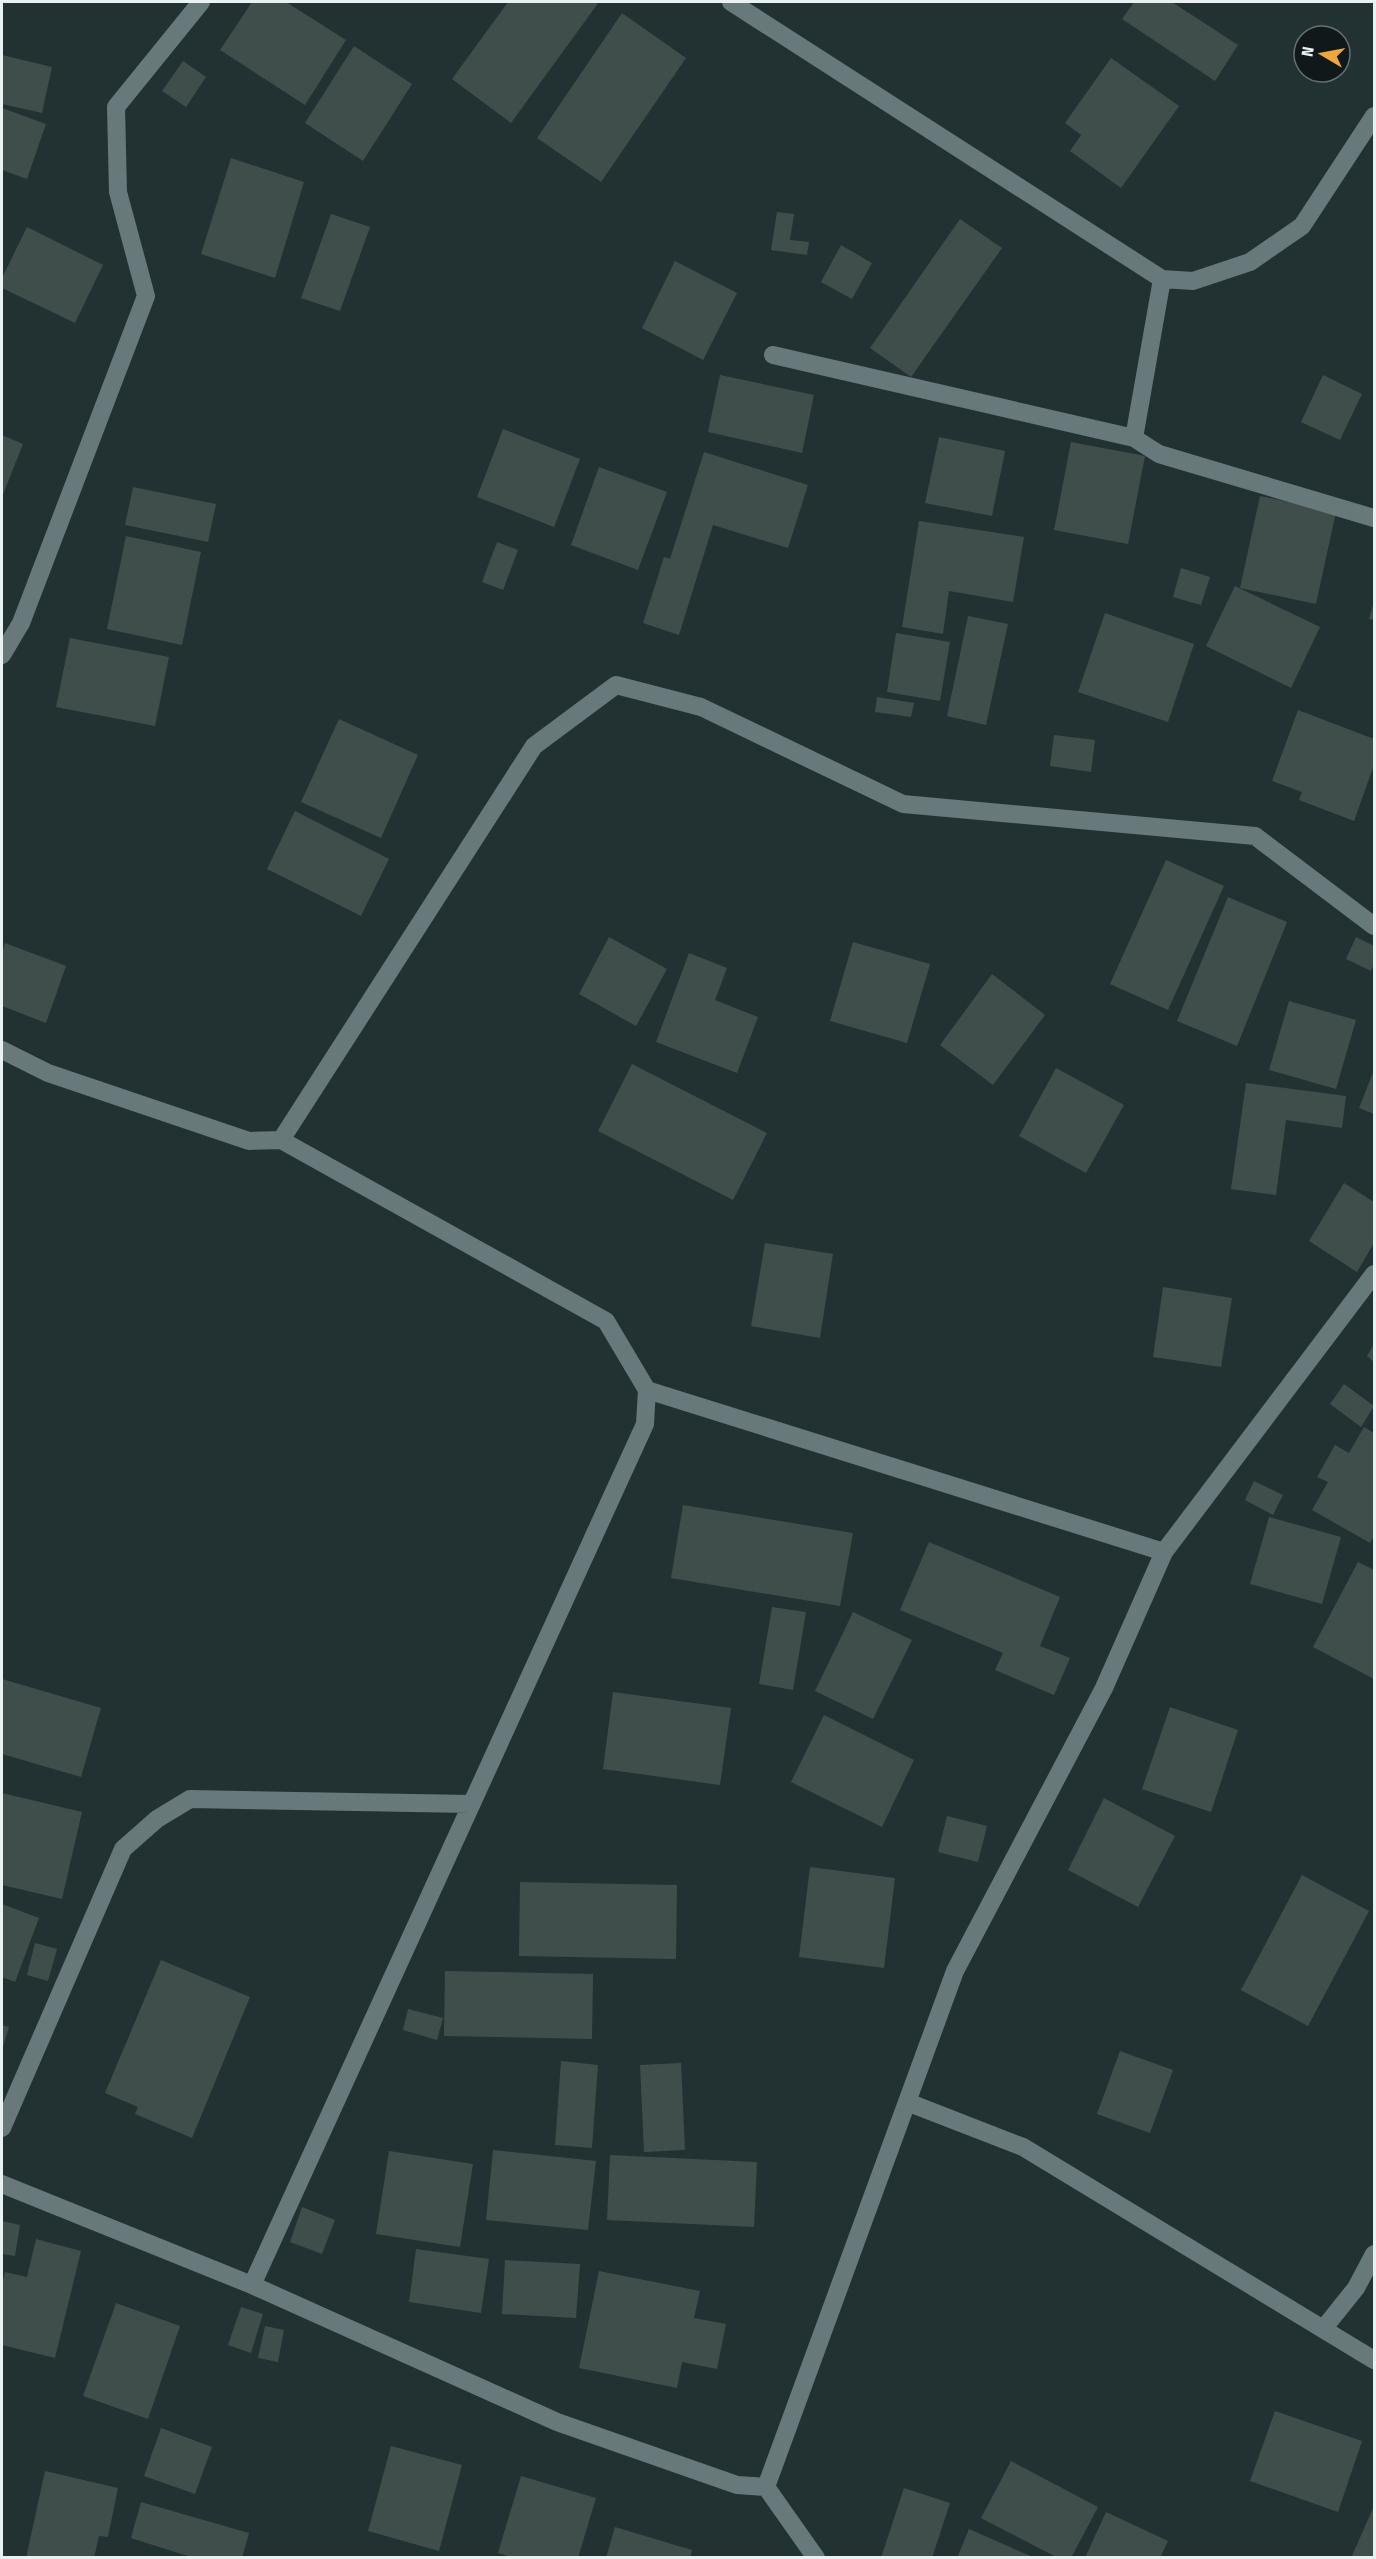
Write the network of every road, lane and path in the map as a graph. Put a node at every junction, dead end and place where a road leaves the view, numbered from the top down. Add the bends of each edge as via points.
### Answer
1 (201, 2) edge
2 (731, 2) edge
3 (1374, 116) edge
4 (1162, 279) junction
5 (773, 355) dead end
6 (1134, 438) junction
7 (1374, 518) edge
8 (2, 655) edge
9 (1374, 926) edge
10 (2, 1050) edge
11 (281, 1140) junction
12 (1374, 1274) edge
13 (647, 1390) junction
14 (1164, 1552) junction
15 (471, 1804) junction
16 (908, 2102) junction
17 (2, 2128) edge
18 (2, 2184) edge
19 (1374, 2254) edge
20 (252, 2285) junction
21 (1324, 2328) junction
22 (1374, 2360) edge
23 (766, 2487) junction
24 (816, 2558) edge

1 - 8 street via 116,108 118,192 146,296 21,624
2 - 4 street
3 - 4 street via 1302,226 1250,262 1193,281
4 - 6 street
5 - 6 street
6 - 7 street via 1160,453
9 - 11 street via 1255,836 903,804 700,707 616,685 534,746
10 - 11 street via 48,1073 249,1141
11 - 13 street via 606,1321
12 - 14 street
13 - 14 street
13 - 15 street via 645,1424
14 - 16 street via 1104,1688 955,1971
15 - 17 street via 190,1799 157,1820 123,1849
15 - 20 street
16 - 21 street via 1023,2147
16 - 23 street
18 - 20 street
19 - 21 street via 1356,2288
20 - 23 street via 557,2422 737,2485
21 - 22 street
23 - 24 street

